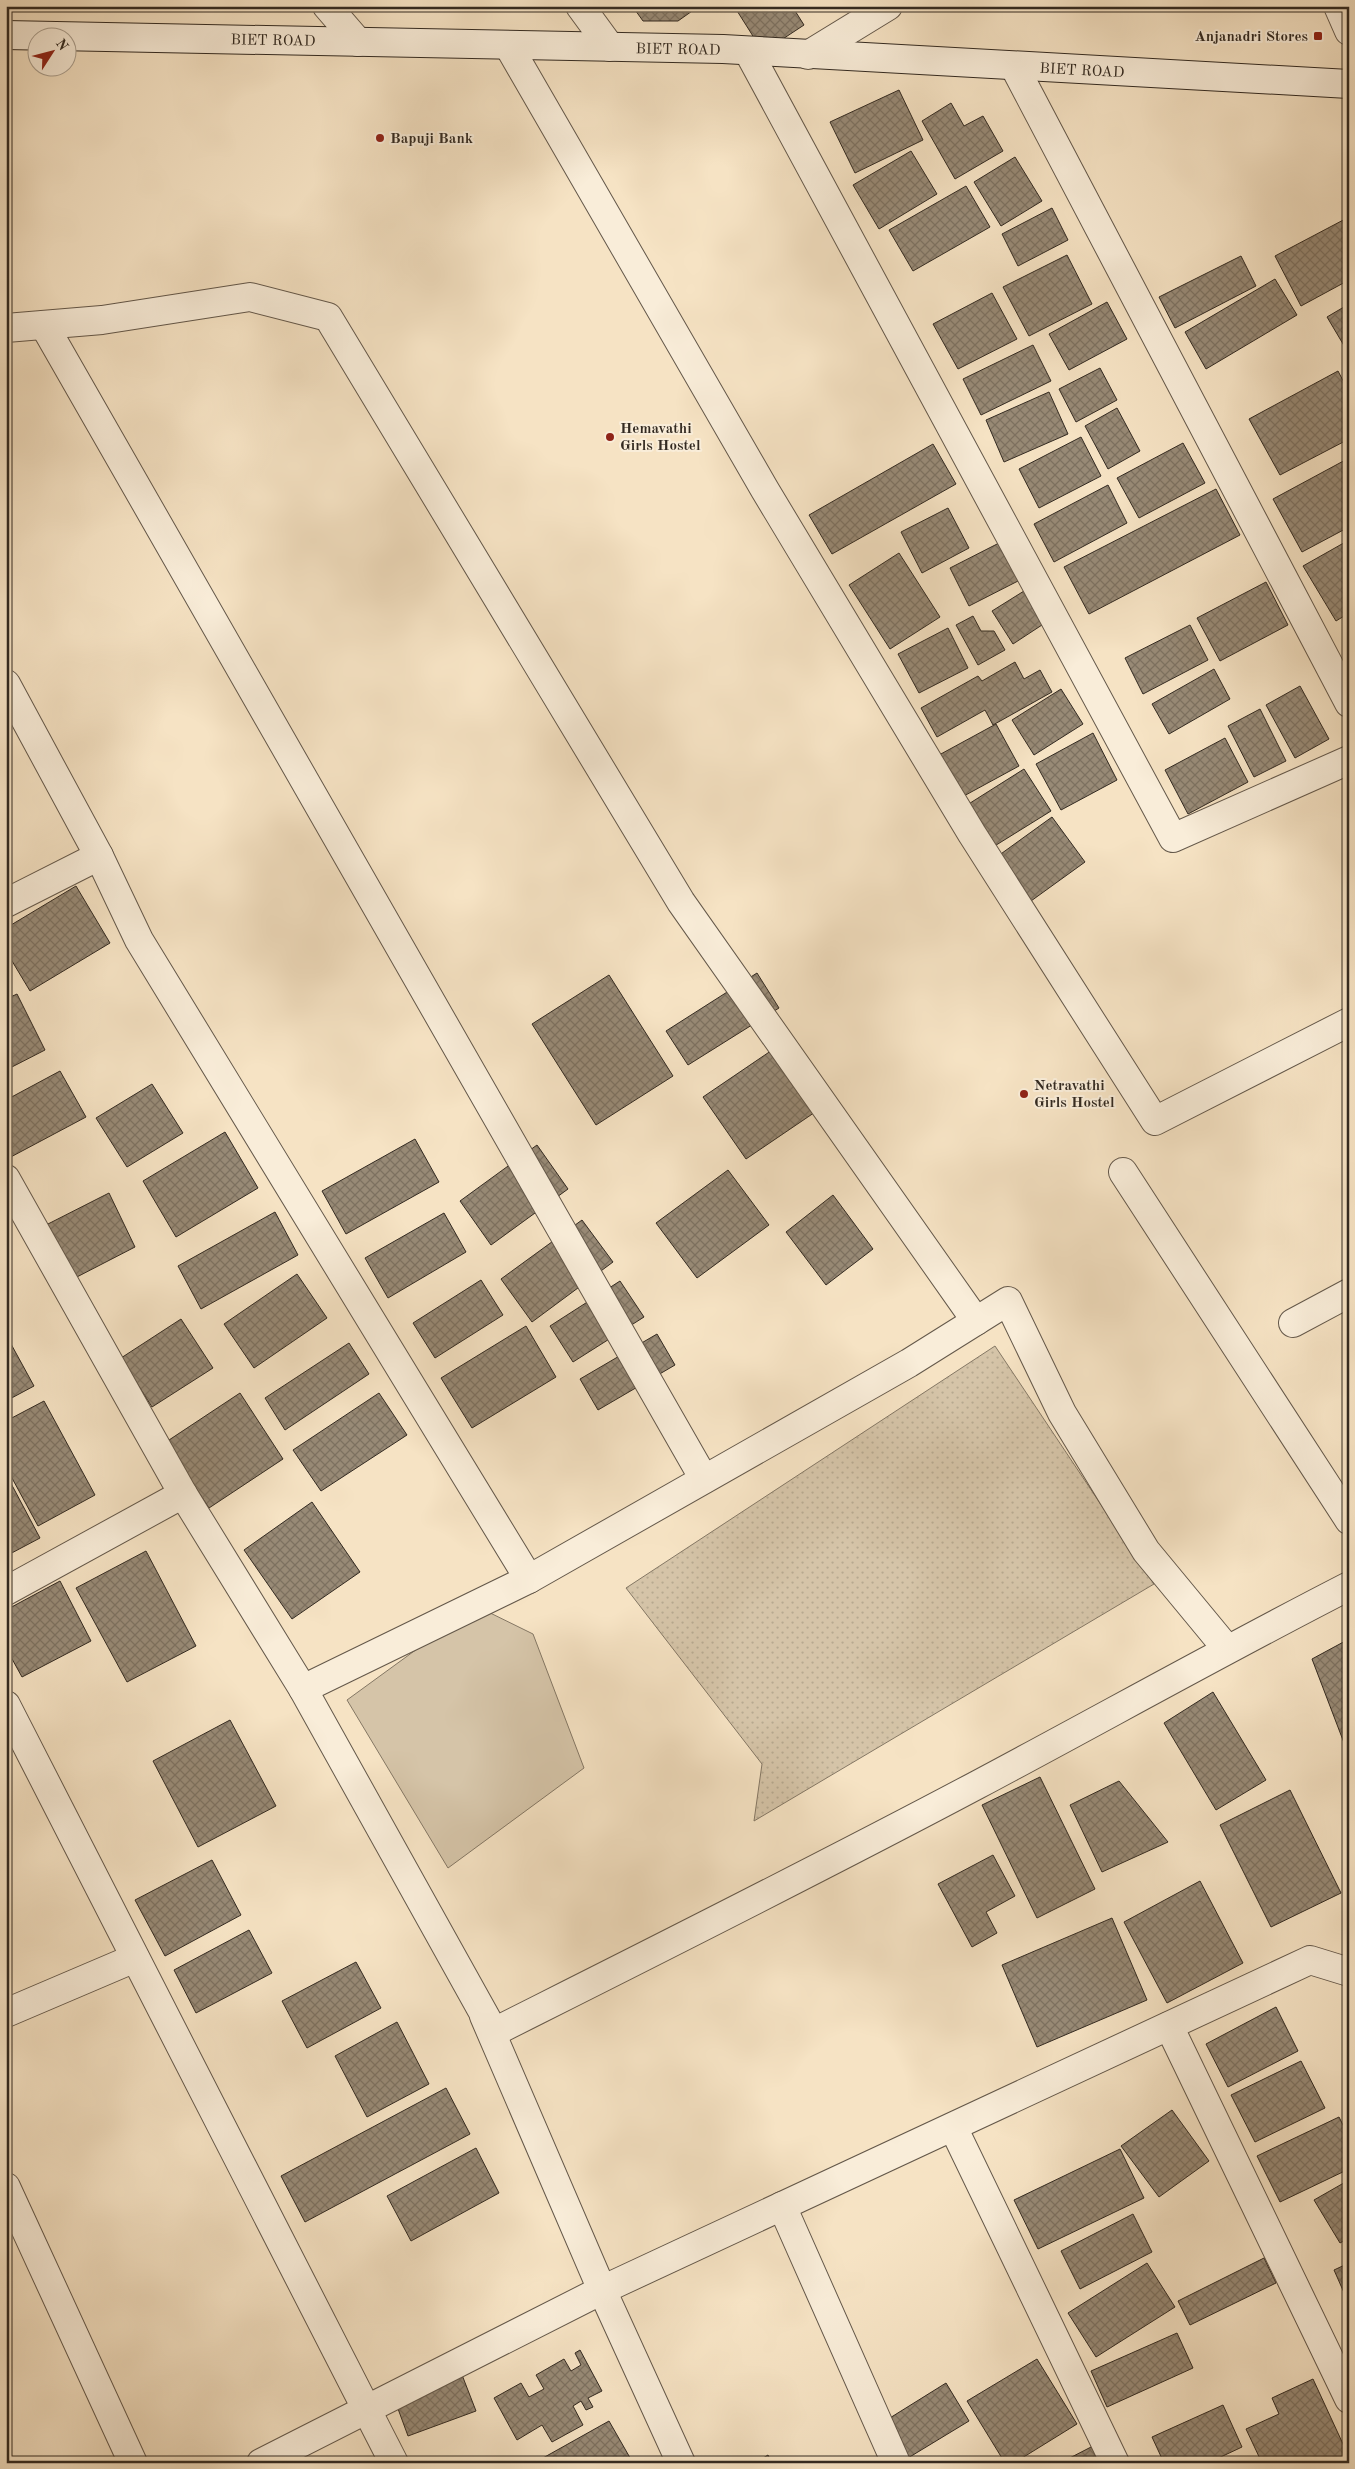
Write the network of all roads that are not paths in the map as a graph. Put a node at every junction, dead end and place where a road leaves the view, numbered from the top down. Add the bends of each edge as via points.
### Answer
1 (327, 6) edge
2 (580, 6) edge
3 (888, 6) edge
4 (1338, 6) edge
5 (1349, 31) edge
6 (6, 35) edge
7 (358, 42) junction
8 (508, 45) junction
9 (610, 47) junction
10 (748, 51) junction
11 (808, 55) junction
12 (1014, 66) junction
13 (1349, 84) edge
14 (44, 325) junction
15 (6, 328) edge
16 (6, 684) edge
17 (1349, 703) edge
18 (1349, 760) edge
19 (99, 856) junction
20 (6, 903) edge
21 (1349, 1022) edge
22 (1123, 1172) dead end
23 (6, 1179) edge
24 (1349, 1293) edge
25 (976, 1321) junction
26 (1293, 1323) dead end
27 (704, 1479) junction
28 (183, 1494) junction
29 (1349, 1520) edge
30 (529, 1579) junction
31 (1349, 1586) edge
32 (6, 1591) edge
33 (1227, 1649) junction
34 (303, 1689) junction
35 (6, 1705) edge
36 (135, 1958) junction
37 (1349, 1972) edge
38 (481, 2009) junction
39 (6, 2013) edge
40 (1169, 2026) junction
41 (953, 2127) junction
42 (6, 2187) edge
43 (782, 2206) junction
44 (602, 2290) junction
45 (1349, 2399) edge
46 (366, 2410) junction
47 (133, 2463) edge
48 (261, 2463) edge
49 (394, 2463) edge
50 (681, 2463) edge
51 (896, 2463) edge
52 (1115, 2463) edge

1 - 7 street
2 - 9 street
3 - 11 street
4 - 5 street
6 - 7 street, BIET ROAD
7 - 8 street, BIET ROAD
8 - 9 street, BIET ROAD
8 - 21 street via 775,507 972,834 1155,1121
9 - 10 street, BIET ROAD
10 - 11 street, BIET ROAD
10 - 18 street via 1173,838
11 - 12 street, BIET ROAD
12 - 13 street, BIET ROAD
12 - 17 street
14 - 15 street
14 - 25 street via 102,320 250,298 328,317 680,902
14 - 27 street
16 - 19 street
19 - 20 street
19 - 30 street via 139,940
22 - 29 street
23 - 28 street
24 - 26 street
25 - 27 street via 909,1363
25 - 33 street via 1008,1301 1062,1413 1146,1551
27 - 30 street
28 - 32 street
28 - 34 street
30 - 34 street
31 - 33 street
33 - 38 street via 977,1785 494,2032
34 - 38 street
35 - 36 street
36 - 39 street
36 - 46 street
37 - 40 street via 1310,1960
38 - 44 street
40 - 41 street
40 - 45 street
41 - 43 street
41 - 52 street
42 - 47 street
43 - 44 street
43 - 51 street
44 - 46 street
44 - 50 street
46 - 48 street
46 - 49 street

